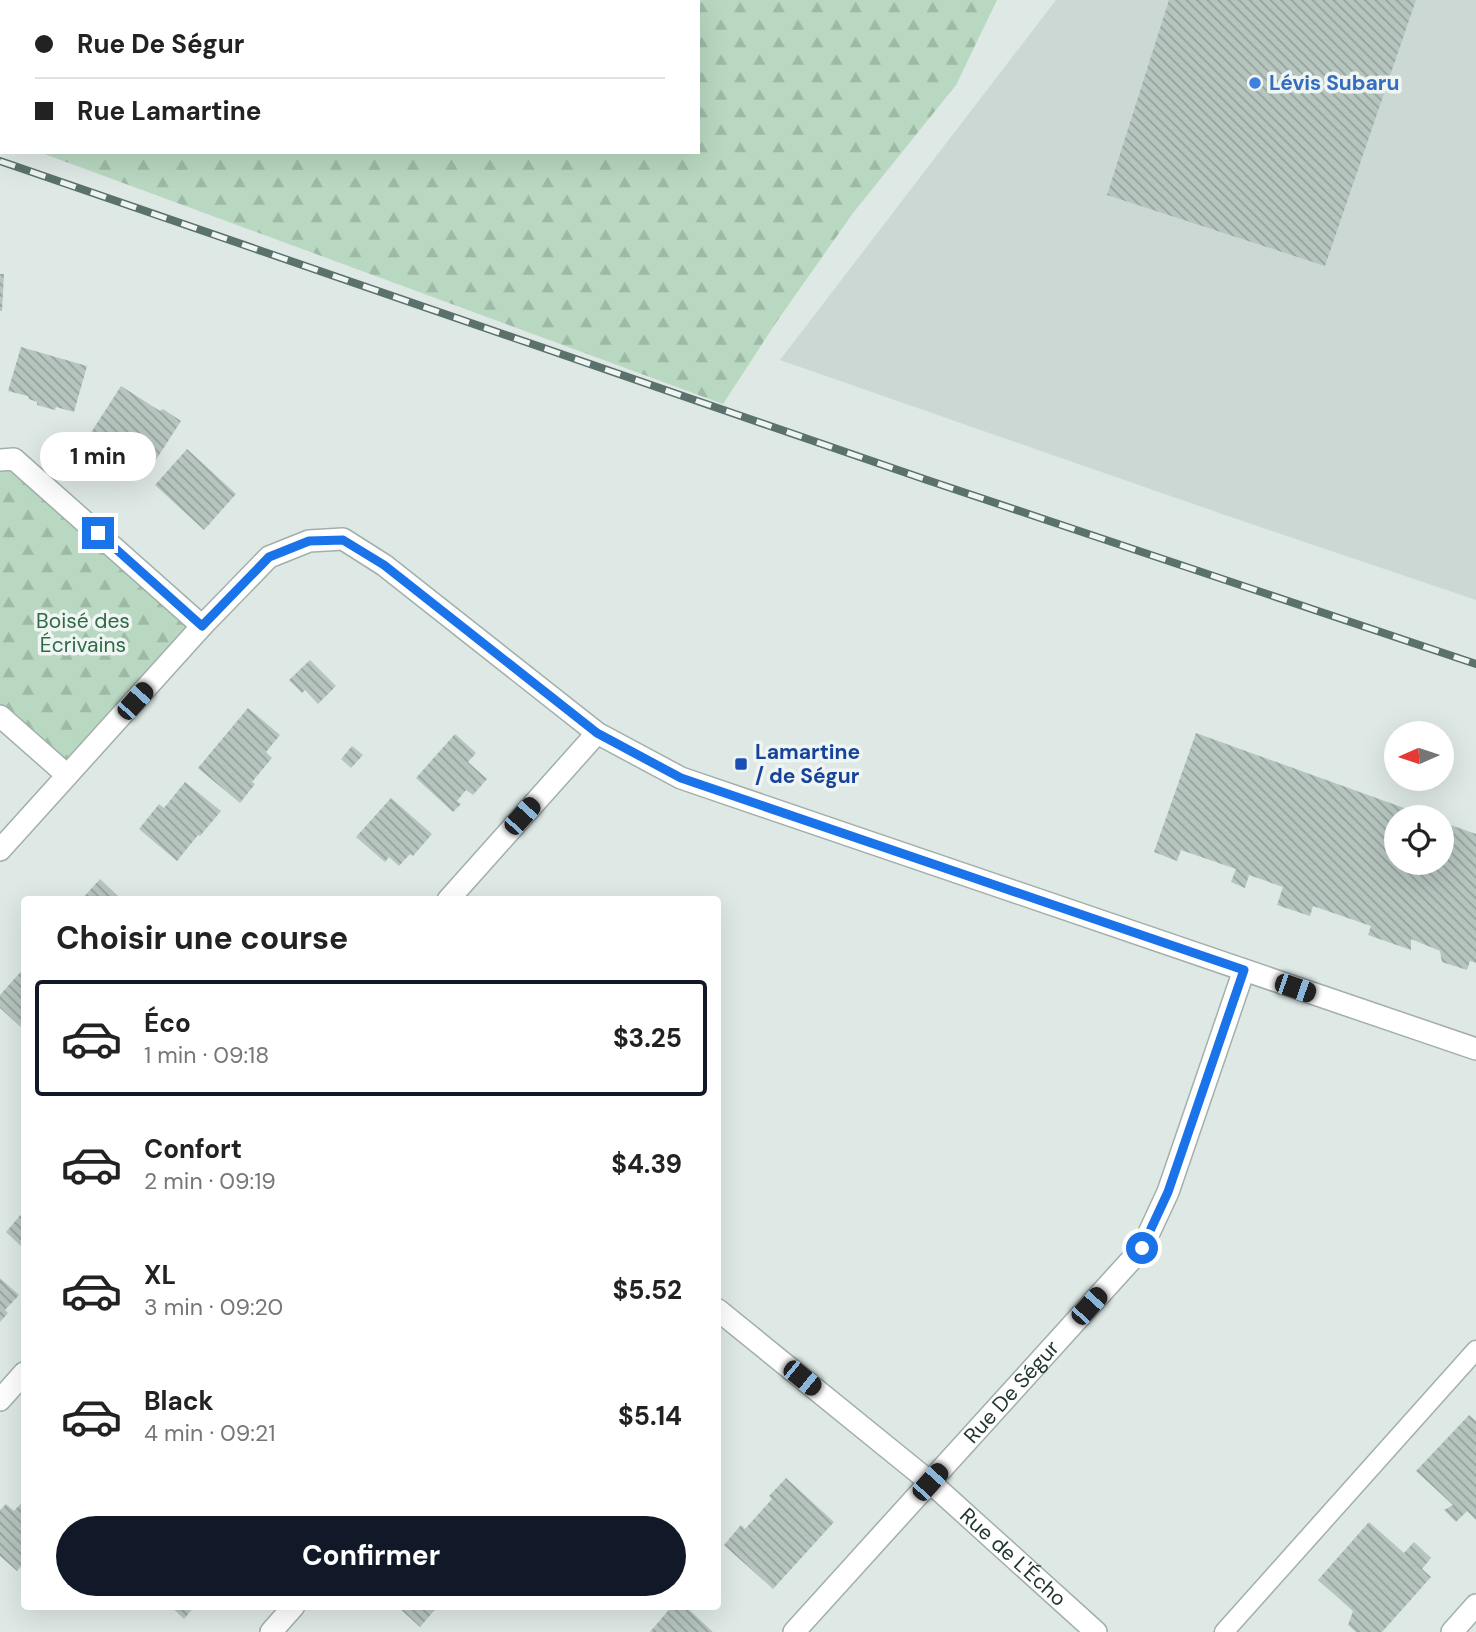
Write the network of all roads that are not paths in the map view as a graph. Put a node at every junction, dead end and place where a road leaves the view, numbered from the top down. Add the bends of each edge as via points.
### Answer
1 (0, 460) edge
2 (202, 626) junction
3 (0, 716) edge
4 (597, 733) junction
5 (67, 775) junction
6 (0, 850) edge
7 (452, 896) edge
8 (1244, 970) junction
9 (1476, 1049) edge
10 (721, 1312) edge
11 (1476, 1350) edge
12 (21, 1376) edge
13 (0, 1401) edge
14 (930, 1482) junction
15 (1476, 1605) edge
16 (290, 1610) edge
17 (271, 1632) edge
18 (794, 1632) edge
19 (1096, 1632) edge
20 (1224, 1632) edge
21 (1452, 1632) edge

1 - 2 street via 14,459
2 - 4 street via 269,557 309,541 343,540 384,565
2 - 5 street
3 - 5 street
4 - 7 street
4 - 8 street via 681,778
5 - 6 street
8 - 9 street
8 - 14 street, Rue De Ségur via 1168,1192 1142,1248
10 - 14 street, Rue de L'Écho
11 - 20 lane
12 - 13 street
14 - 18 street, Rue De Ségur
14 - 19 street, Rue de L'Écho
15 - 21 street
16 - 17 street

